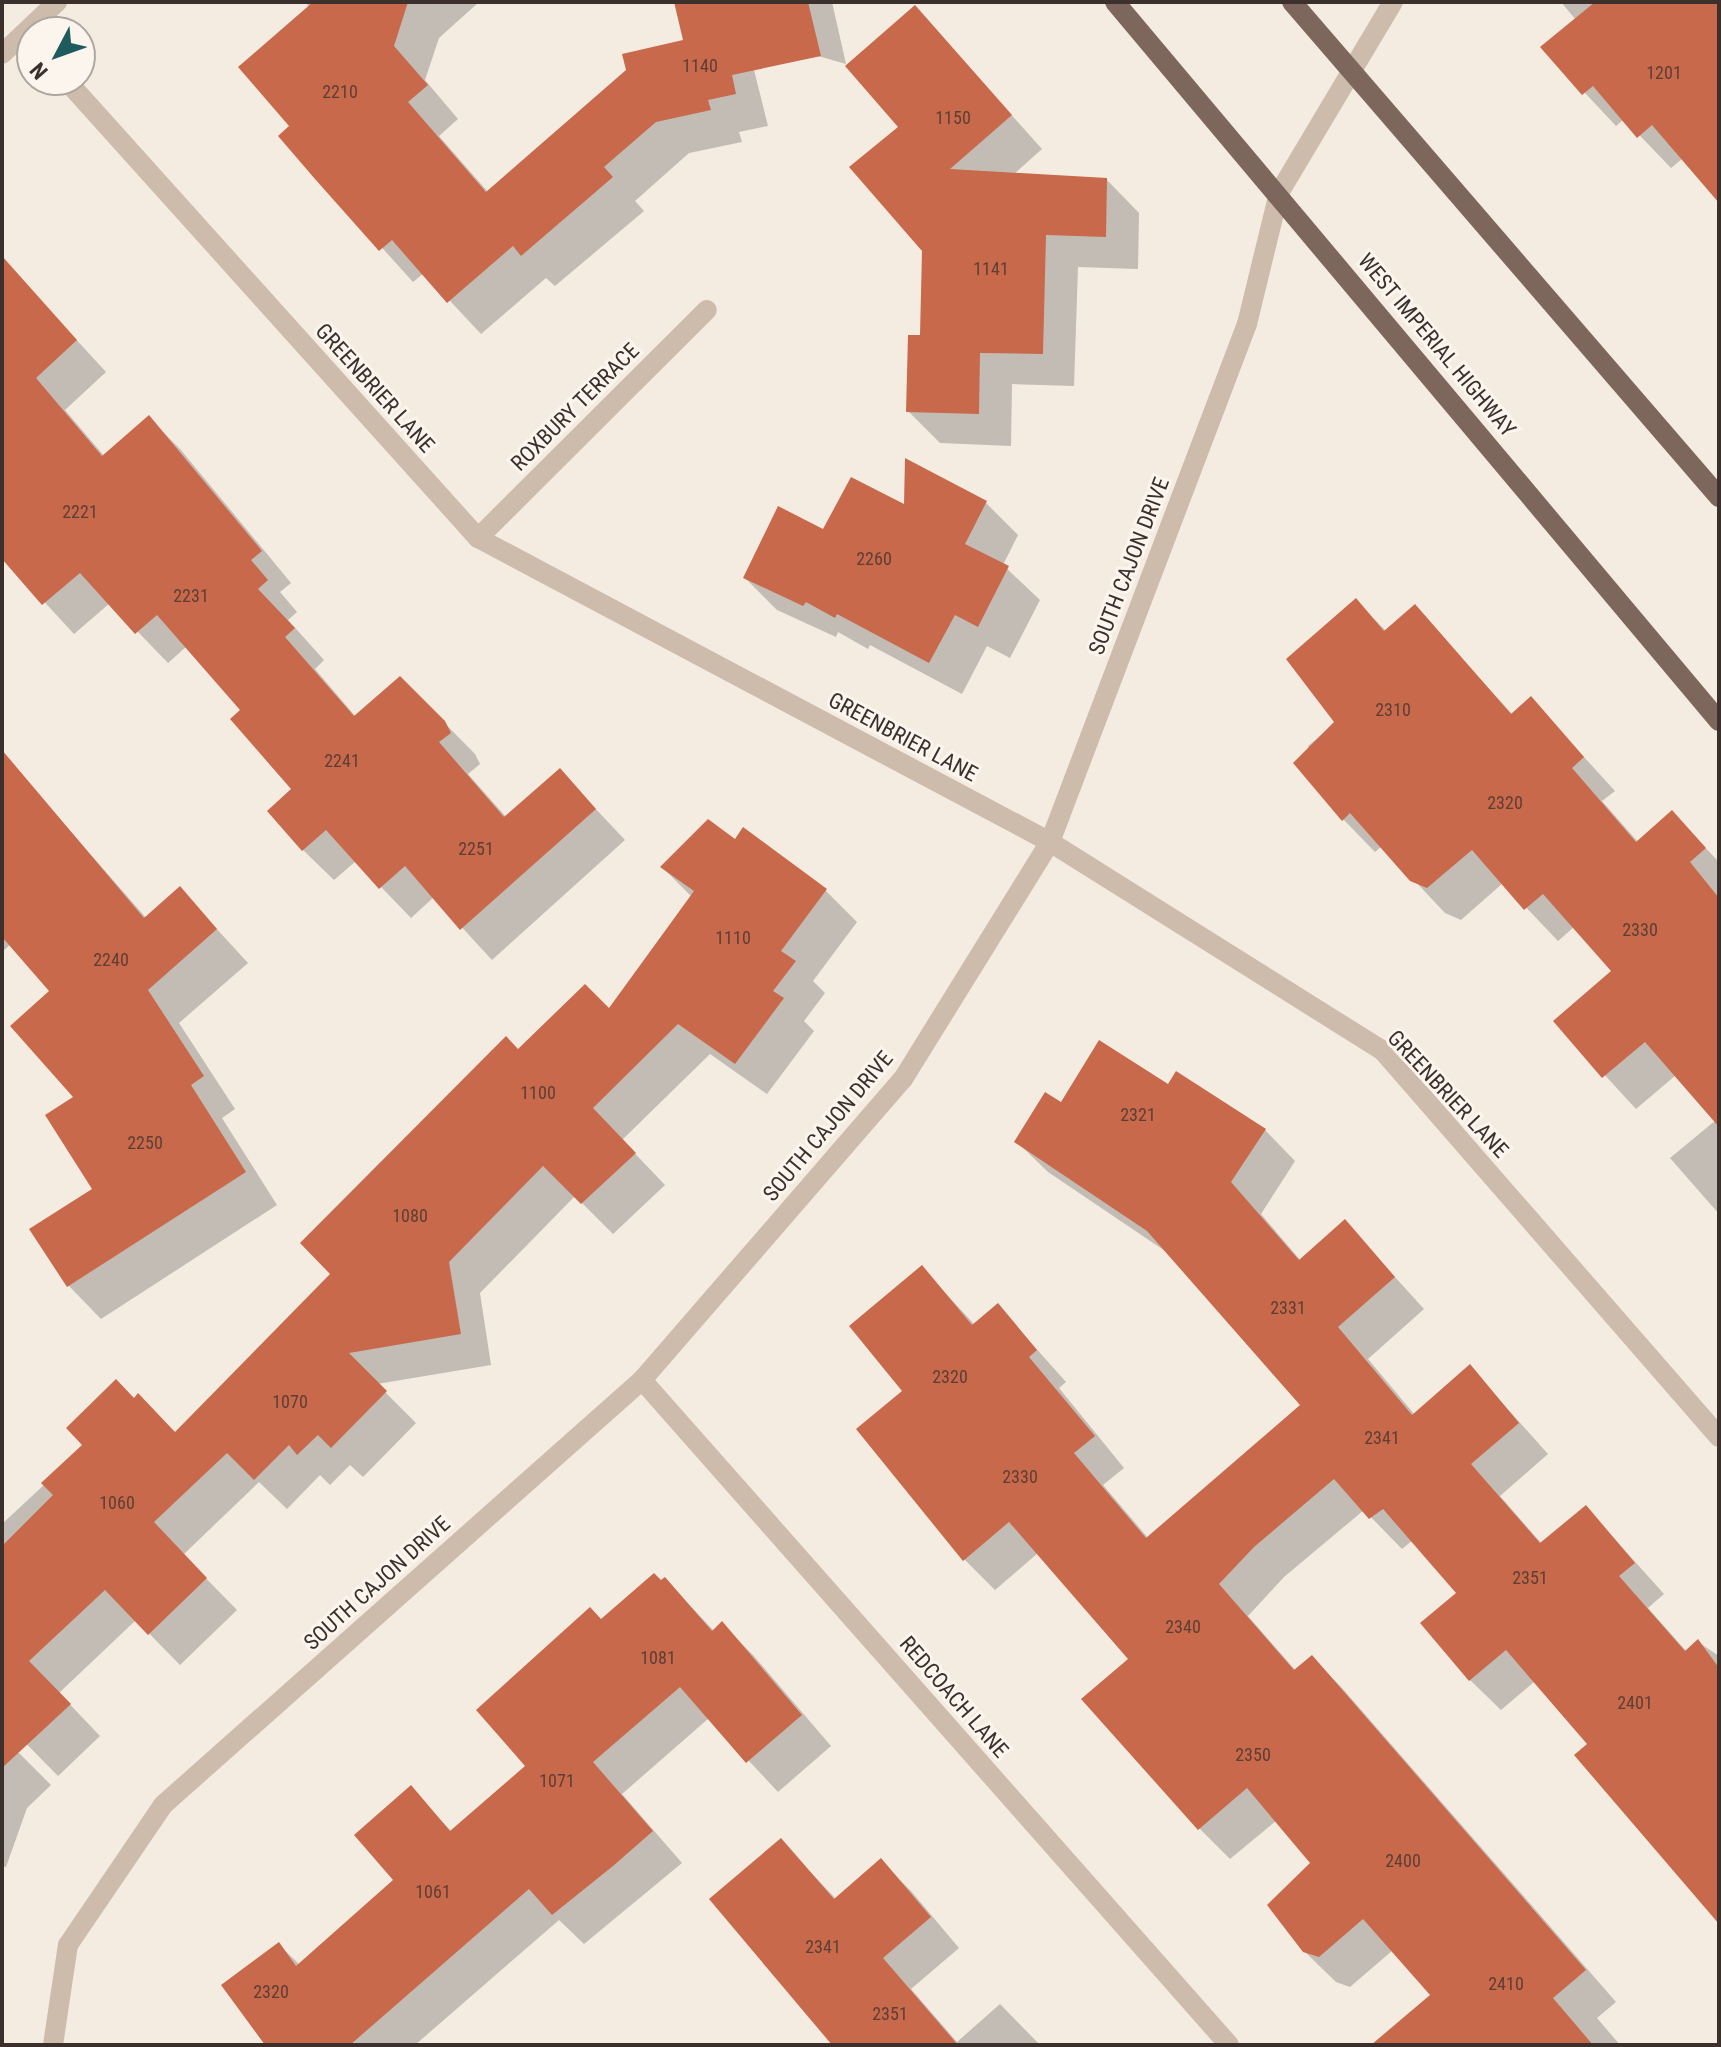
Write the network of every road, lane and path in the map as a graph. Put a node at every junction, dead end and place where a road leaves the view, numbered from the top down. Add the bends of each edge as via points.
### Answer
1 (1115, 2) edge
2 (1292, 2) edge
3 (1393, 2) edge
4 (1353, 69) junction
5 (80, 96) edge
6 (1279, 193) junction
7 (707, 310) dead end
8 (1719, 497) edge
9 (478, 538) junction
10 (1719, 721) edge
11 (1050, 842) junction
12 (642, 1380) junction
13 (1719, 1437) edge
14 (53, 2045) edge
15 (1229, 2045) edge

1 - 6 main road, WEST IMPERIAL HIGHWAY
2 - 4 main road
3 - 4 street, SOUTH CAJON DRIVE
4 - 6 street, SOUTH CAJON DRIVE
4 - 8 main road
5 - 9 street, GREENBRIER LANE
6 - 10 main road, WEST IMPERIAL HIGHWAY
6 - 11 street, SOUTH CAJON DRIVE via 1247,324
7 - 9 street, ROXBURY TERRACE
9 - 11 street, GREENBRIER LANE
11 - 12 street, SOUTH CAJON DRIVE via 903,1079
11 - 13 street, GREENBRIER LANE via 1382,1050
12 - 14 street, SOUTH CAJON DRIVE via 163,1805 68,1945
12 - 15 street, REDCOACH LANE

